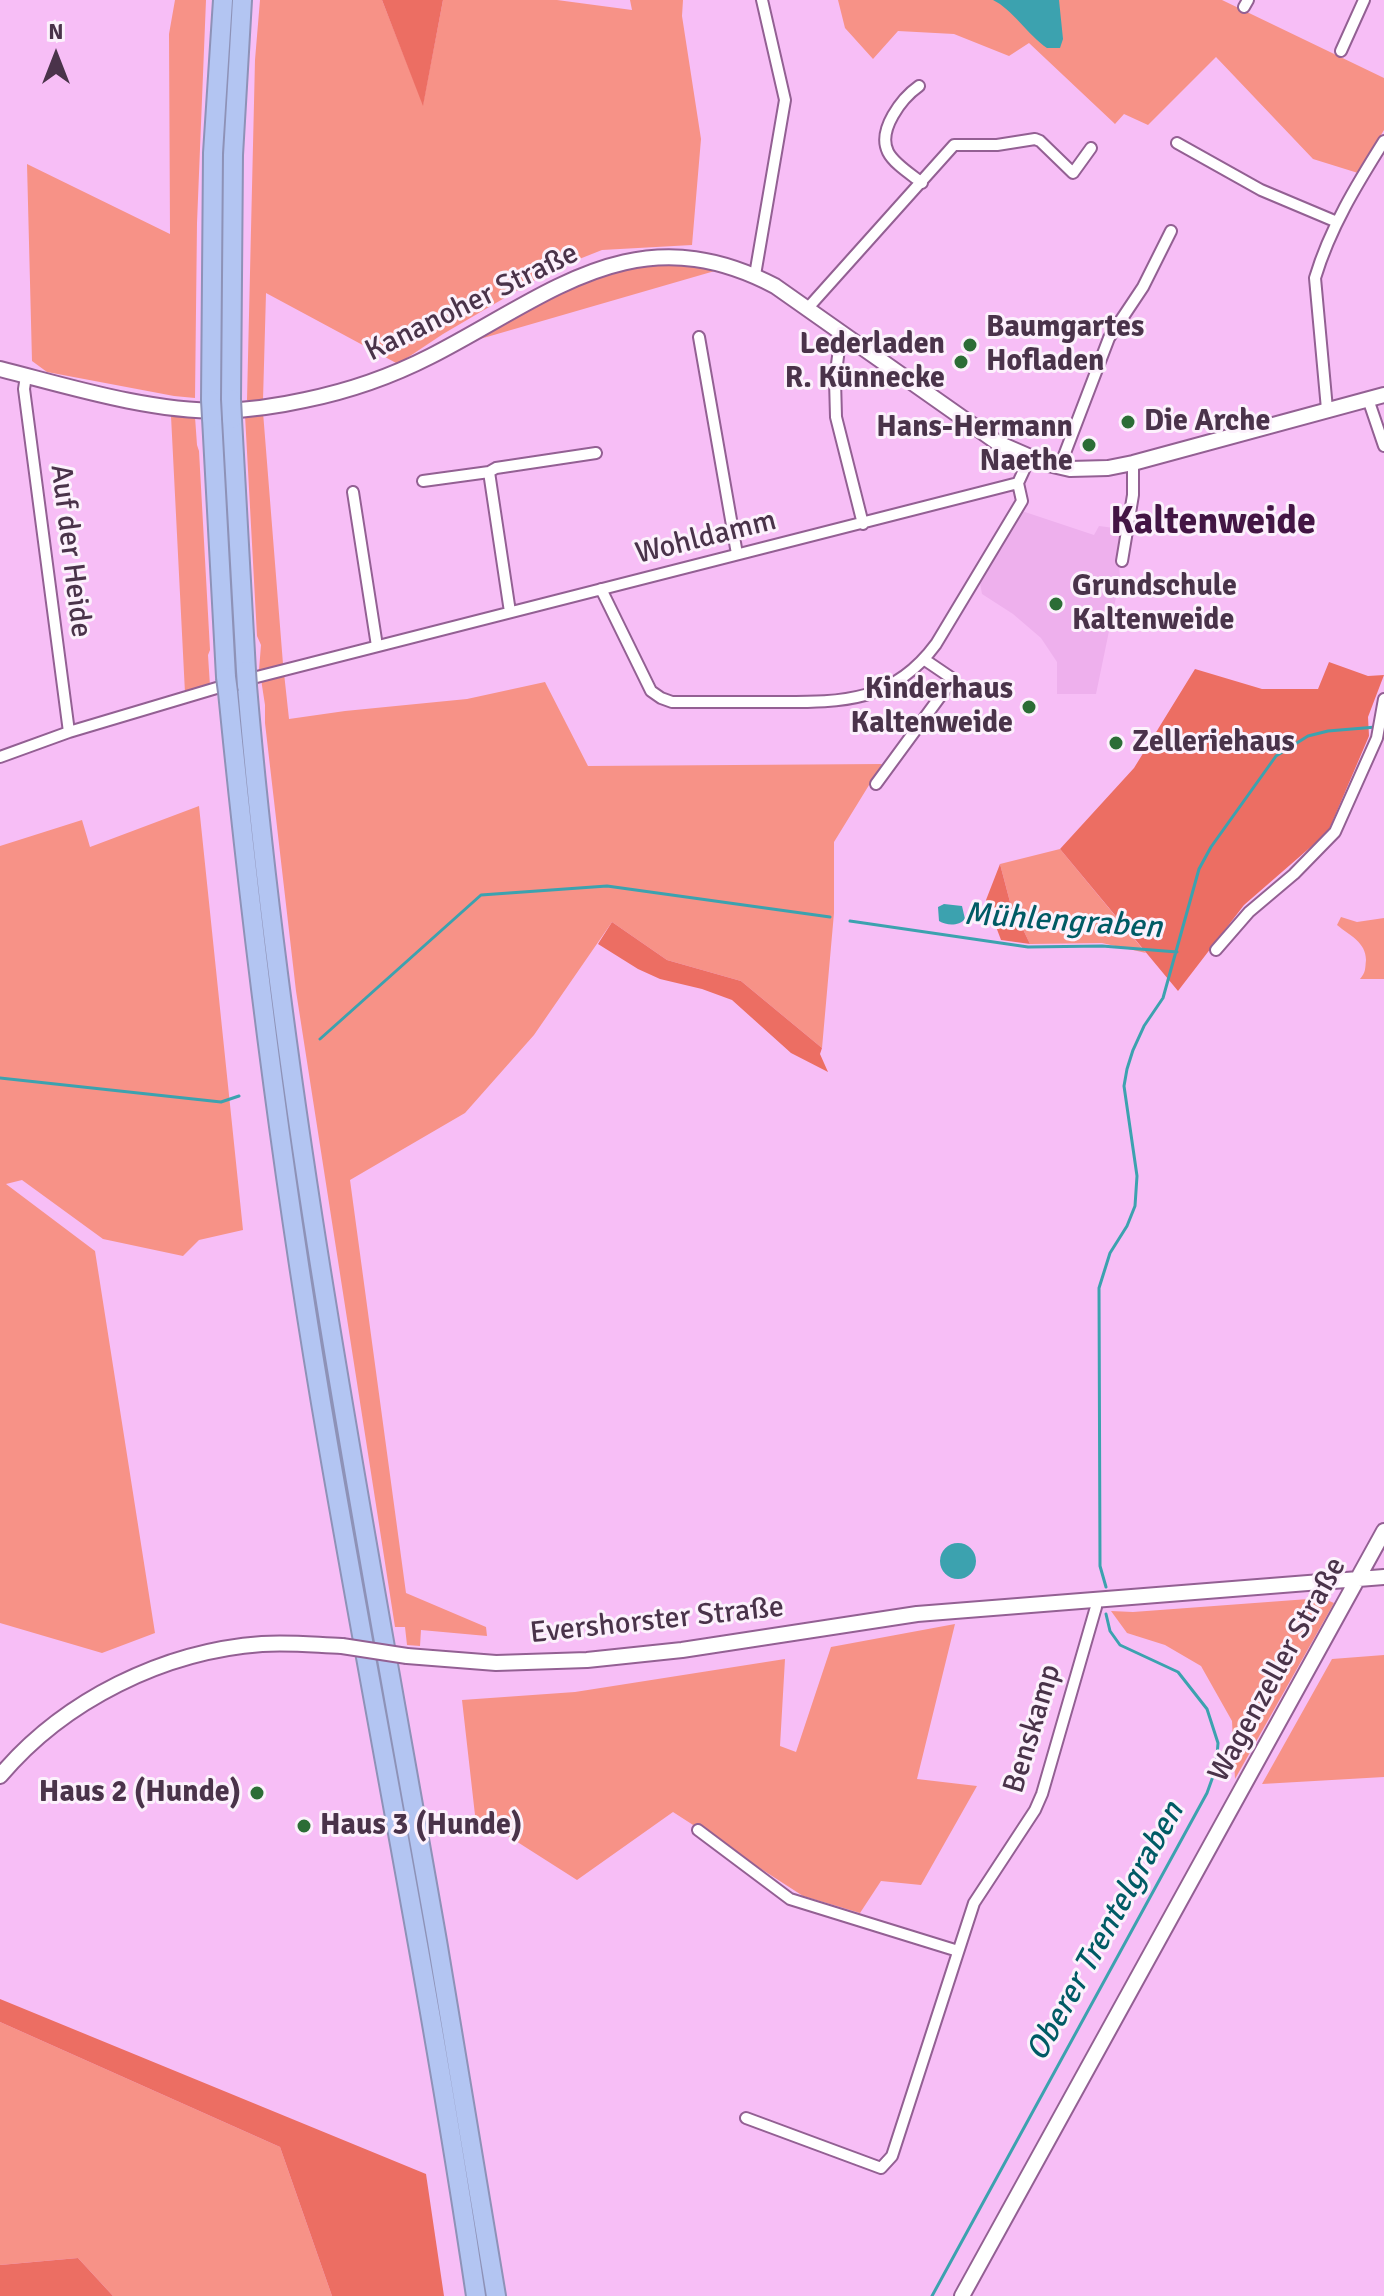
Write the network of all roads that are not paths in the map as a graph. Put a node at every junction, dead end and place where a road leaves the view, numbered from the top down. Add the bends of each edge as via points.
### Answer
1 (223, 0) edge
2 (242, 0) edge
3 (762, 0) edge
4 (1364, 0) edge
5 (1341, 51) dead end
6 (919, 86) dead end
7 (1384, 141) edge
8 (1177, 143) dead end
9 (1091, 148) dead end
10 (922, 183) junction
11 (1337, 222) junction
12 (1171, 231) dead end
13 (755, 275) junction
14 (807, 309) junction
15 (841, 333) junction
16 (699, 337) dead end
17 (0, 369) edge
18 (26, 376) junction
19 (1384, 395) edge
20 (1368, 399) junction
21 (1327, 409) junction
22 (1384, 446) edge
23 (596, 453) dead end
24 (1030, 457) junction
25 (1133, 463) junction
26 (1060, 466) junction
27 (489, 472) junction
28 (423, 481) dead end
29 (1018, 483) junction
30 (353, 492) dead end
31 (863, 524) junction
32 (737, 554) junction
33 (1122, 561) dead end
34 (601, 589) junction
35 (510, 612) junction
36 (377, 646) junction
37 (925, 660) junction
38 (1384, 699) edge
39 (69, 732) junction
40 (0, 757) edge
41 (876, 784) dead end
42 (1216, 950) dead end
43 (1384, 1531) edge
44 (1384, 1577) edge
45 (1358, 1579) junction
46 (1096, 1600) junction
47 (0, 1776) edge
48 (698, 1830) dead end
49 (958, 1951) junction
50 (746, 2118) dead end
51 (476, 2296) edge
52 (496, 2296) edge
53 (962, 2296) edge

1 - 51 highway via 212,181 212,409 227,684 257,973 327,1440
2 - 52 highway, bridge via 232,169 231,399 247,679 276,971 370,1572
3 - 13 street via 785,100
4 - 5 street
6 - 10 street via 896,108 886,143 889,155
7 - 11 street
8 - 11 street via 1261,190
9 - 10 street via 1073,173 1035,139 959,143
10 - 14 street
11 - 21 street via 1315,278
12 - 26 street via 1109,338
13 - 14 street, Kananoher Straße
13 - 18 street, Kananoher Straße via 682,258 627,262 561,284 392,375 352,389 252,408 220,411 148,404
14 - 15 street, Kananoher Straße
15 - 24 street, Kananoher Straße via 998,443
15 - 31 street via 836,417
16 - 32 street
17 - 18 street, Kananoher Straße
18 - 39 street, Auf der Heide
19 - 20 street, Kananoher Straße
20 - 21 street, Kananoher Straße
20 - 22 street
21 - 25 street, Kananoher Straße
23 - 27 street
24 - 26 street, Kananoher Straße
24 - 29 street
25 - 26 street, Kananoher Straße via 1096,469
25 - 33 street
27 - 28 street
27 - 35 street
29 - 31 street, Wohldamm
29 - 37 street via 1022,501
30 - 36 street
31 - 32 street, Wohldamm
32 - 34 street, Wohldamm
34 - 35 street, Wohldamm
34 - 37 street via 651,691 672,702 841,701 890,686
35 - 36 street, Wohldamm
36 - 39 street, Wohldamm
37 - 41 street via 953,679
38 - 42 street via 1371,755 1335,832
39 - 40 street, Wohldamm
43 - 45 street, Wagenzeller Straße
44 - 45 street, Evershorster Straße
45 - 46 street, Evershorster Straße
45 - 53 street, Wagenzeller Straße
46 - 47 street, Evershorster Straße, bridge via 917,1614 587,1660 496,1663 342,1646 237,1646 153,1668 94,1697 30,1744
46 - 49 street, Benskamp via 1042,1794 974,1903
48 - 49 street via 790,1899
49 - 50 street, Benskamp via 892,2156 881,2168

